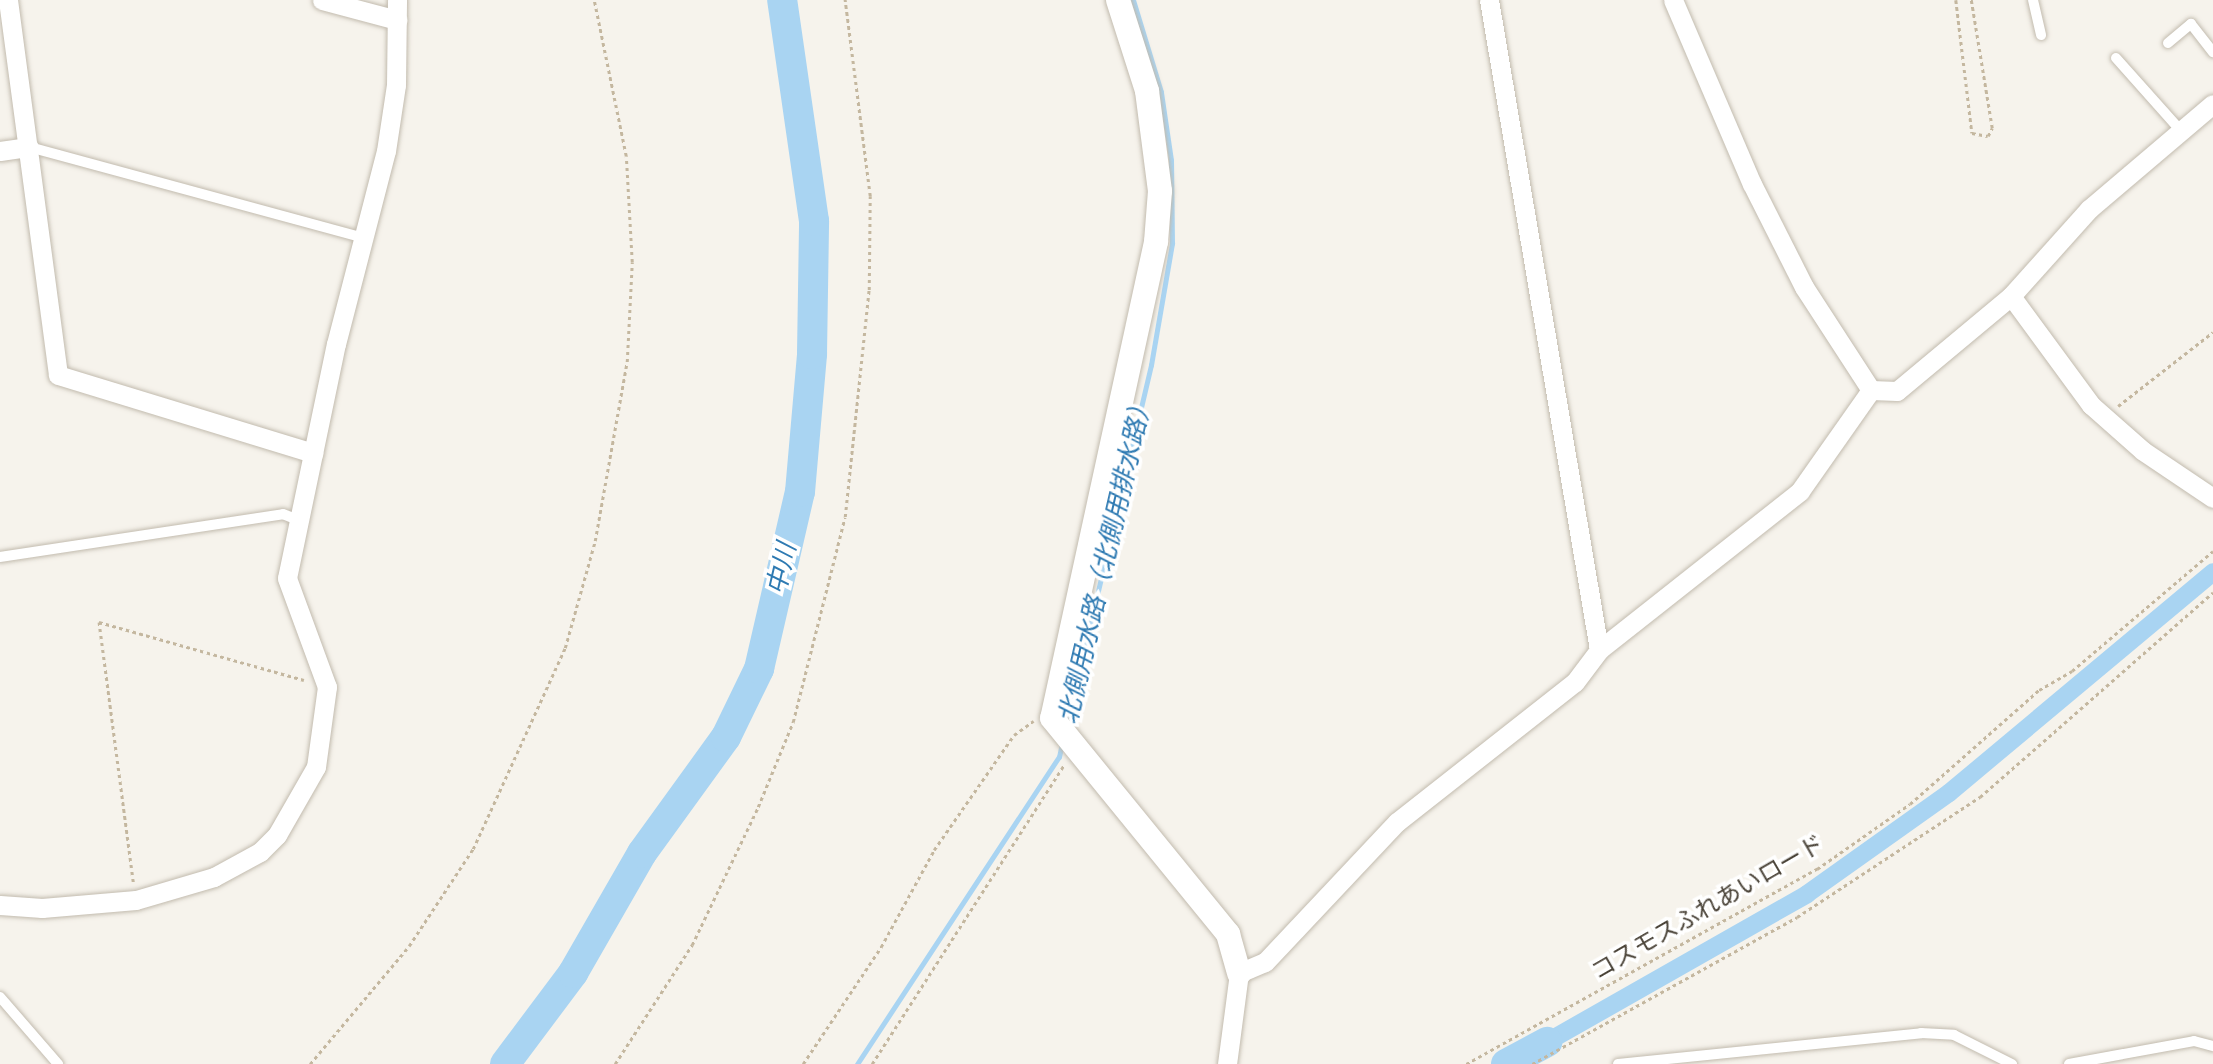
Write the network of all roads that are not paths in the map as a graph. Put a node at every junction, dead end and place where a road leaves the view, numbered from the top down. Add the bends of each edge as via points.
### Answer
1 (8, 0) edge
2 (322, 0) edge
3 (397, 0) edge
4 (1118, 0) edge
5 (1489, 0) edge
6 (1673, 0) edge
7 (2033, 0) edge
8 (397, 20) junction
9 (2041, 35) dead end
10 (2168, 43) dead end
11 (2213, 52) edge
12 (2116, 58) dead end
13 (2213, 104) edge
14 (2181, 131) junction
15 (29, 147) junction
16 (0, 151) edge
17 (364, 238) junction
18 (2011, 296) junction
19 (1871, 390) junction
20 (313, 453) junction
21 (2213, 498) edge
22 (298, 520) junction
23 (0, 557) edge
24 (1598, 650) junction
25 (0, 905) edge
26 (1239, 973) junction
27 (0, 997) edge
28 (2213, 1046) edge
29 (58, 1064) edge
30 (1227, 1064) edge
31 (1618, 1064) edge
32 (2012, 1064) edge
33 (2068, 1064) edge

1 - 15 street
2 - 8 street
3 - 8 street
4 - 26 street via 1147,91 1160,191 1156,242 1063,736 1228,933
5 - 24 street
6 - 19 street via 1758,195 1804,287
7 - 9 lane
8 - 17 street via 393,115
10 - 11 lane via 2191,24
12 - 14 lane
13 - 14 street
14 - 18 street via 2089,209
15 - 16 street
15 - 17 lane
15 - 20 street via 58,375
17 - 20 street
18 - 19 street via 1897,391
18 - 21 street via 2104,417 2143,451
19 - 24 street via 1800,491
20 - 22 street
22 - 23 lane via 283,514
22 - 25 street via 288,591 327,687 316,768 277,835 238,866 135,900 42,908
24 - 26 street via 1575,682 1397,822 1265,962
26 - 30 street
27 - 29 lane
28 - 33 lane via 2194,1041
31 - 32 lane via 1921,1033 1954,1035

